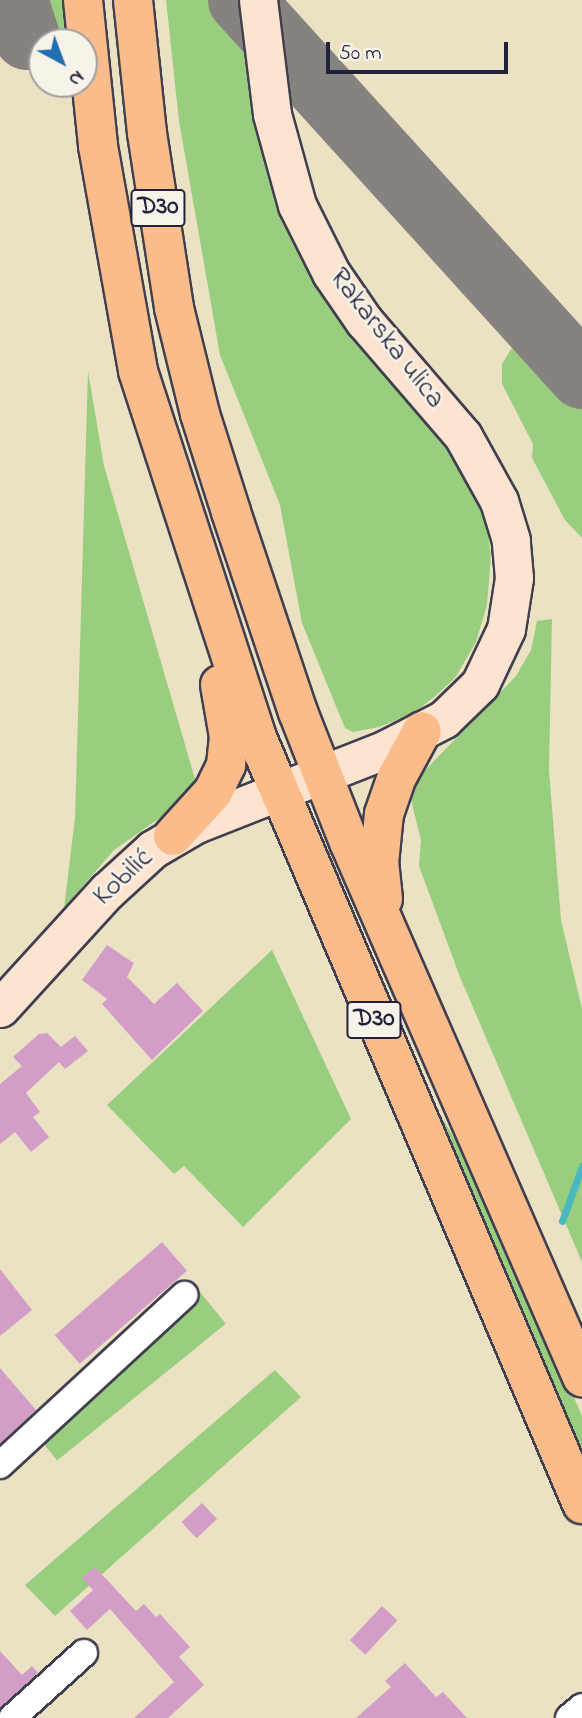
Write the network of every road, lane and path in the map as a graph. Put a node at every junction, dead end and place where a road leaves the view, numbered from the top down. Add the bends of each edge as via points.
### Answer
1 (83, 0) edge
2 (132, 0) edge
3 (258, 0) edge
4 (169, 470) junction
5 (422, 731) junction
6 (322, 774) junction
7 (279, 791) junction
8 (173, 836) junction
9 (385, 919) junction
10 (0, 1008) edge
11 (184, 1295) dead end
12 (582, 1377) edge
13 (0, 1465) edge
14 (582, 1504) edge
15 (84, 1653) dead end
16 (582, 1707) edge
17 (12, 1718) edge
18 (569, 1718) edge

1 - 4 main road, D30 via 98,146 131,332
2 - 6 main road, D30 via 174,308 200,414
3 - 5 main road, Rakarska ulica via 272,114 297,205 331,273 364,321 463,436 499,501 511,540 506,629 480,684 444,719
4 - 7 main road, D30
4 - 8 main road via 174,529 219,682 229,751 213,792
5 - 6 main road, Kobilić
5 - 9 main road via 397,777 384,814 379,863
6 - 7 main road, Kobilić
6 - 9 main road, D30
7 - 8 main road, Kobilić
7 - 14 main road, D30
8 - 10 main road, Kobilić via 107,891
9 - 12 main road, D30
11 - 13 street
15 - 17 street
16 - 18 street

